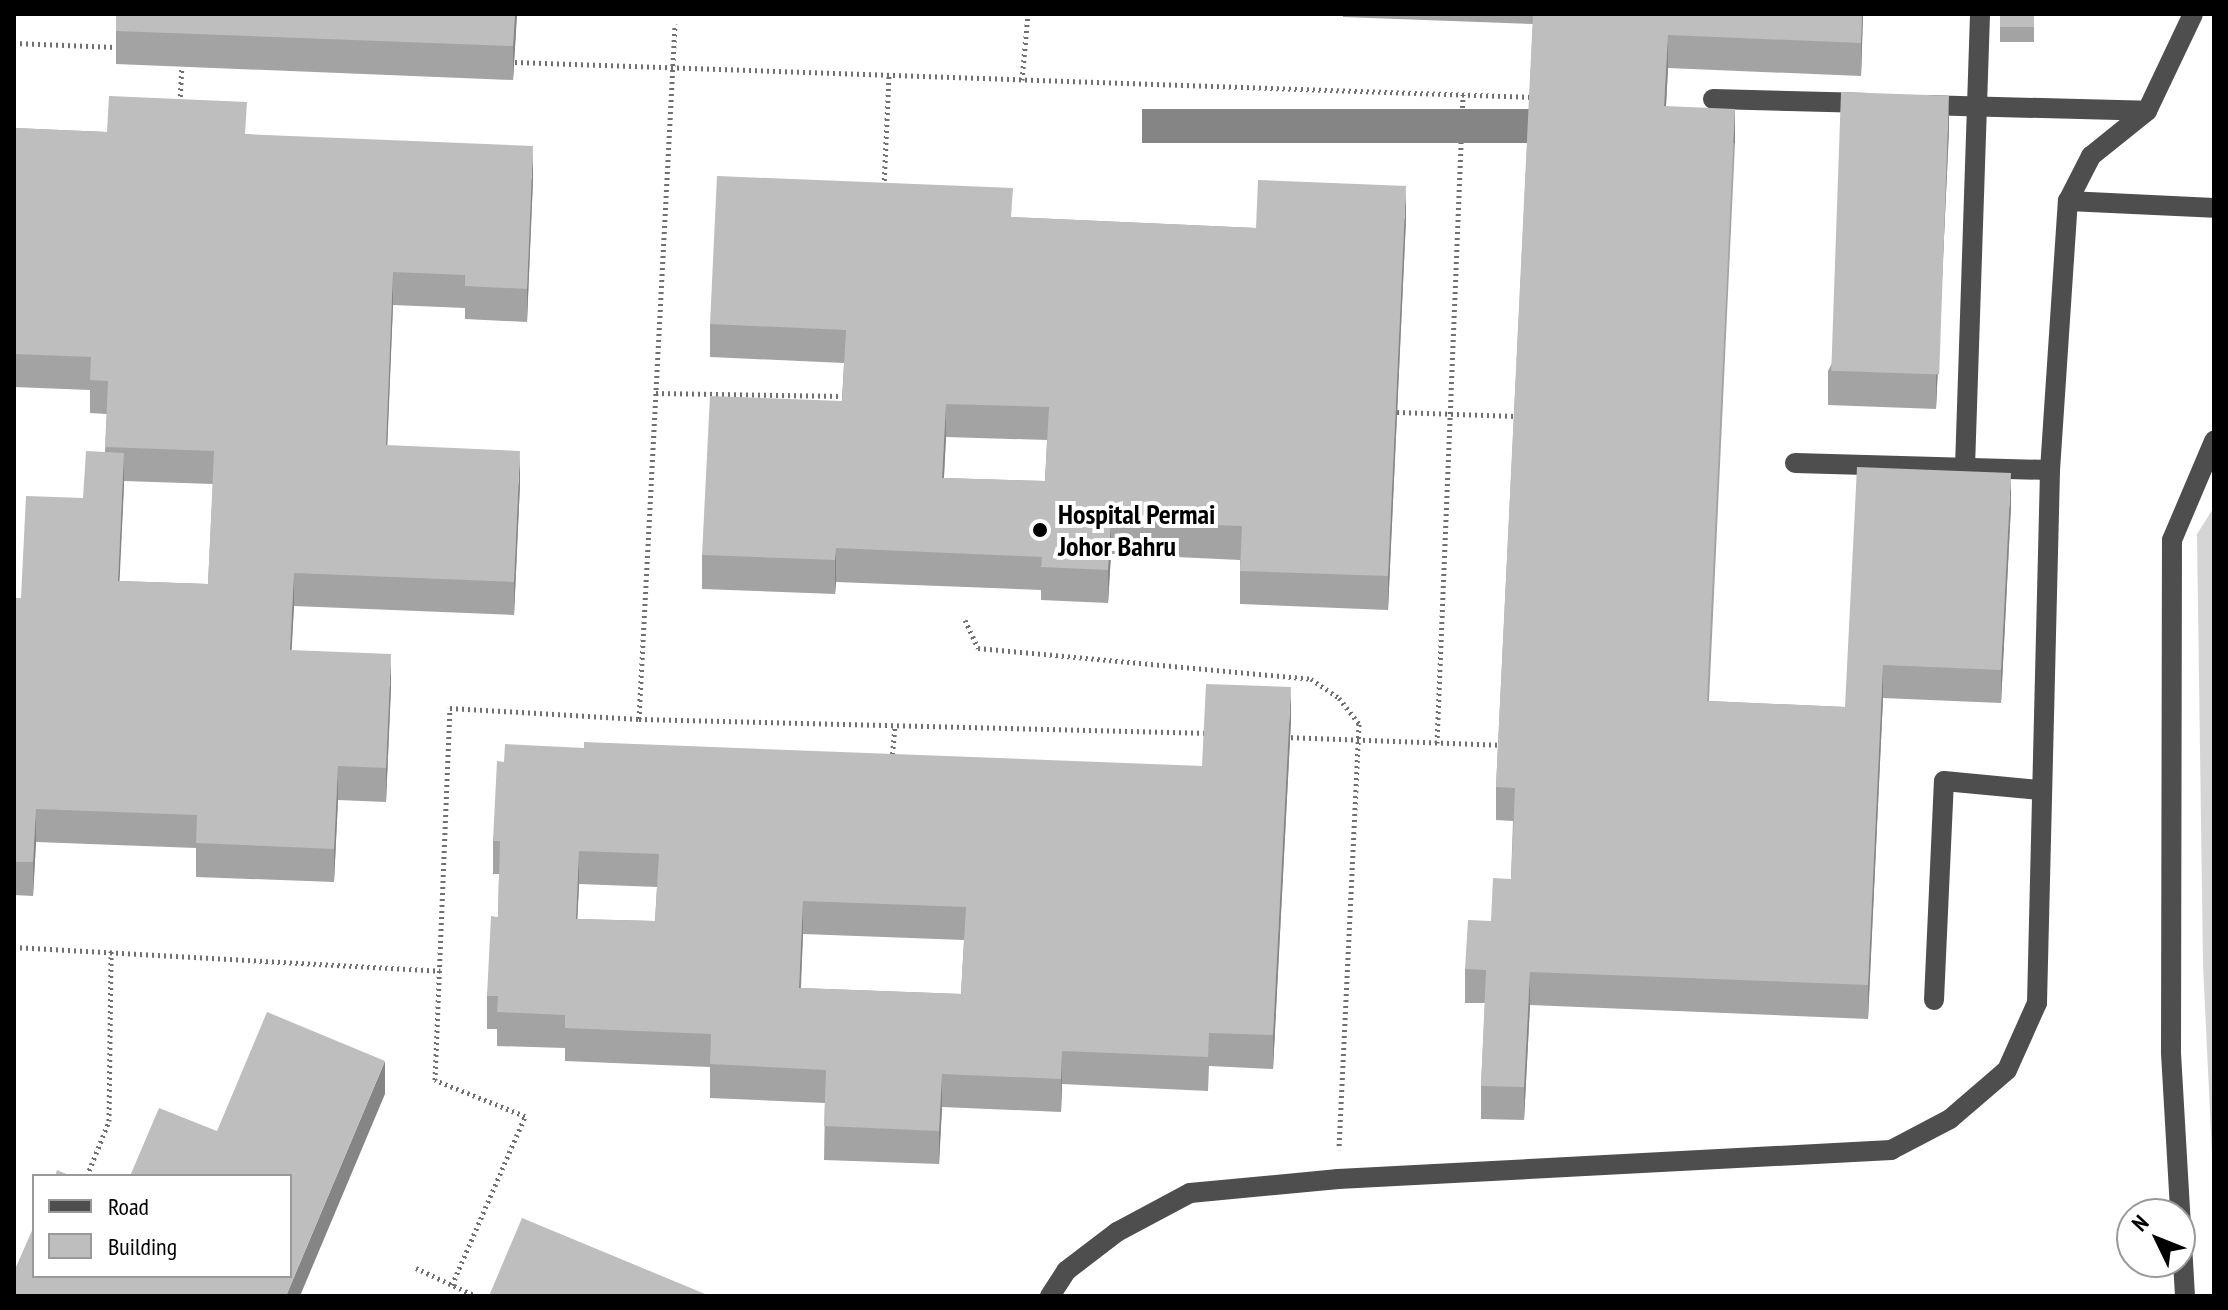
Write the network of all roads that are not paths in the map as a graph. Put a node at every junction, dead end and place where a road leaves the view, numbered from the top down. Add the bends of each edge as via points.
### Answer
1 (1980, 14) edge
2 (2193, 14) edge
3 (1713, 99) dead end
4 (1977, 106) junction
5 (2147, 111) junction
6 (2068, 201) junction
7 (2214, 208) edge
8 (2214, 441) edge
9 (1795, 463) dead end
10 (1965, 467) junction
11 (2050, 470) junction
12 (2040, 790) junction
13 (1934, 1000) dead end
14 (1050, 1296) edge
15 (2185, 1296) edge

1 - 4 street
2 - 5 street
3 - 4 street
4 - 5 street
4 - 10 street
5 - 6 street via 2091,156
6 - 7 street
6 - 11 street
8 - 15 street via 2172,540 2171,1052
9 - 10 street
10 - 11 street
11 - 12 street
12 - 13 street via 1944,781
12 - 14 street via 2037,1003 2007,1070 1950,1119 1891,1150 1338,1179 1190,1193 1117,1232 1066,1271

